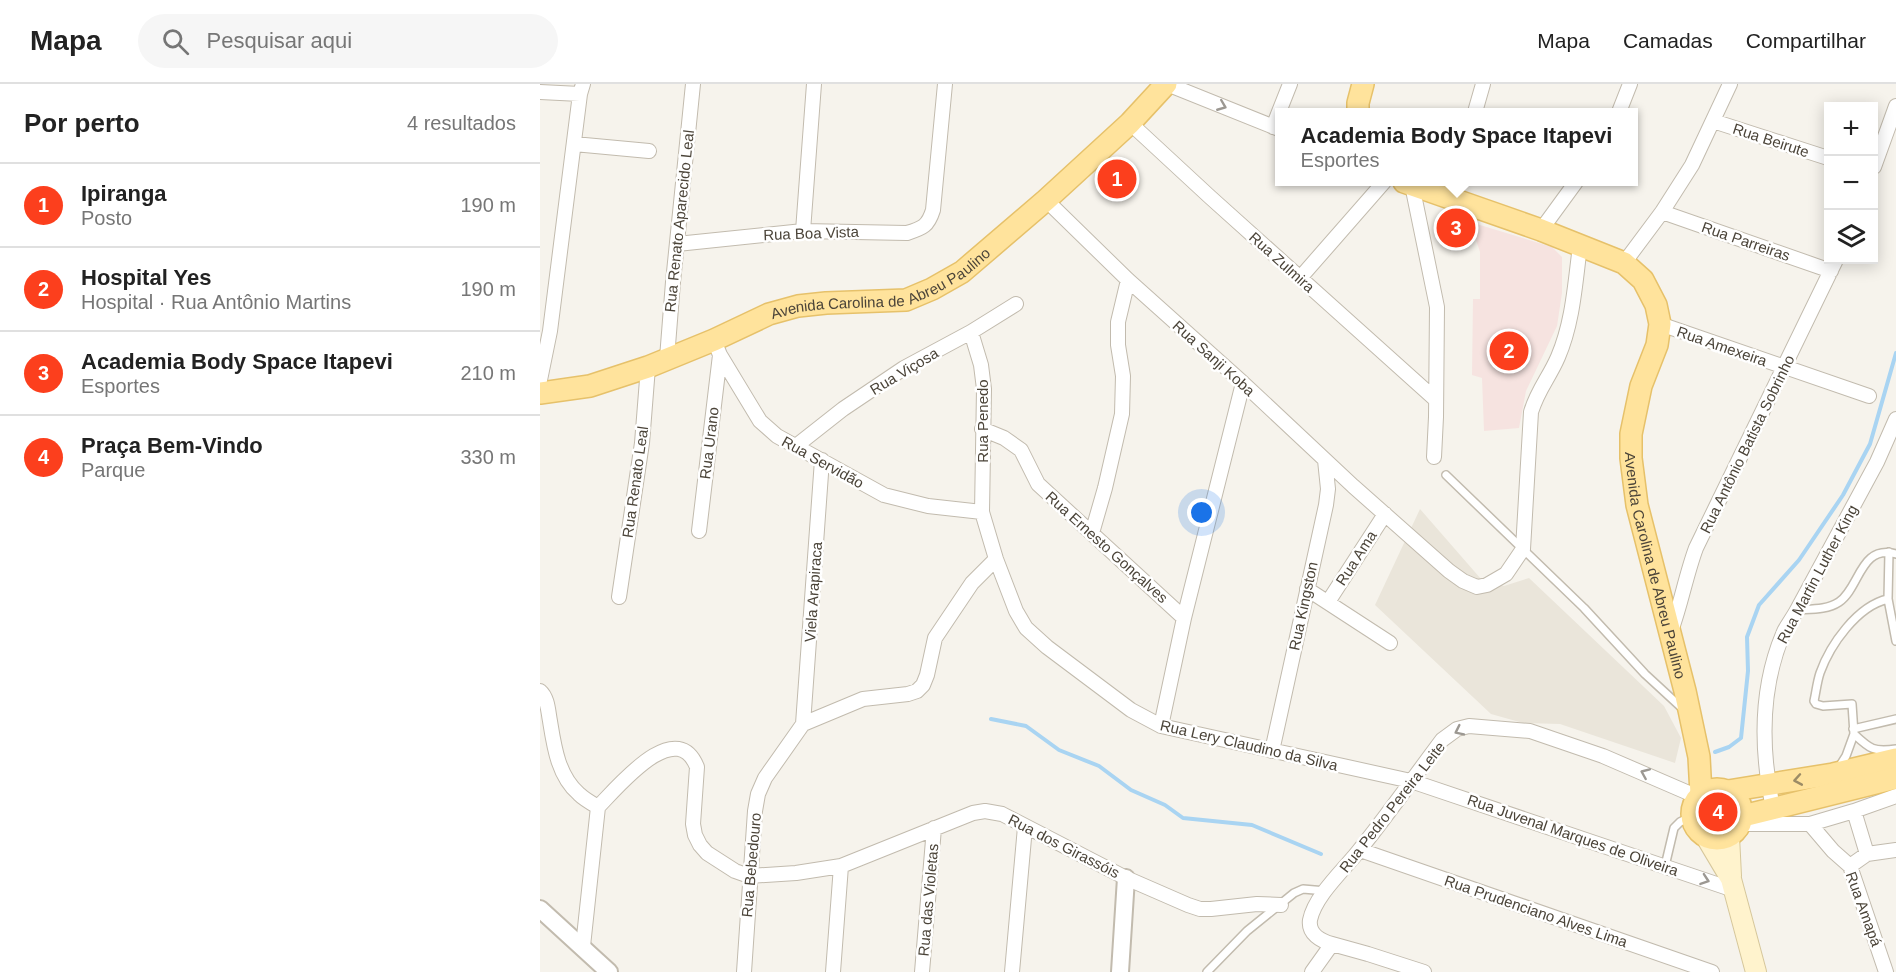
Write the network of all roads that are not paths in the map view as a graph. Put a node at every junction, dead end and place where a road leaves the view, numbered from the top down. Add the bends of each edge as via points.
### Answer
1 (693, 84) edge
2 (814, 84) edge
3 (945, 84) edge
4 (1167, 84) edge
5 (1290, 84) edge
6 (1363, 84) edge
7 (1483, 84) edge
8 (1630, 84) edge
9 (1730, 84) edge
10 (582, 89) edge
11 (540, 92) edge
12 (1896, 106) edge
13 (1282, 108) edge
14 (1358, 108) edge
15 (1476, 108) edge
16 (1620, 108) edge
17 (1713, 121) junction
18 (1130, 123) junction
19 (1275, 128) edge
20 (574, 144) junction
21 (650, 151) dead end
22 (1878, 156) edge
23 (1824, 157) edge
24 (1380, 186) edge
25 (1409, 186) edge
26 (1430, 186) edge
27 (1573, 186) edge
28 (1452, 189) edge
29 (1046, 200) junction
30 (1662, 212) junction
31 (1541, 230) junction
32 (803, 231) junction
33 (677, 244) junction
34 (1580, 246) junction
35 (1624, 263) junction
36 (1834, 265) edge
37 (1300, 278) junction
38 (1128, 280) junction
39 (1017, 304) dead end
40 (1660, 324) junction
41 (971, 332) junction
42 (717, 347) junction
43 (658, 363) junction
44 (1784, 367) junction
45 (540, 380) edge
46 (1243, 383) junction
47 (540, 393) edge
48 (1869, 396) dead end
49 (1435, 399) junction
50 (1896, 419) edge
51 (982, 429) junction
52 (796, 446) junction
53 (1434, 457) dead end
54 (822, 460) junction
55 (1325, 460) junction
56 (1446, 475) dead end
57 (982, 512) junction
58 (1385, 514) junction
59 (699, 531) dead end
60 (1092, 533) junction
61 (1523, 549) junction
62 (1892, 553) edge
63 (996, 560) junction
64 (1307, 589) junction
65 (619, 597) dead end
66 (1888, 599) junction
67 (1328, 602) junction
68 (1797, 610) junction
69 (1184, 618) junction
70 (1671, 633) junction
71 (1896, 641) edge
72 (1390, 643) dead end
73 (540, 691) edge
74 (1690, 714) junction
75 (1896, 719) edge
76 (803, 724) junction
77 (1161, 726) junction
78 (1853, 731) junction
79 (1896, 749) edge
80 (1272, 751) junction
81 (1699, 757) junction
82 (1896, 759) edge
83 (1833, 774) junction
84 (1896, 778) edge
85 (1411, 781) junction
86 (1768, 785) junction
87 (1725, 790) junction
88 (1896, 796) edge
89 (1697, 802) junction
90 (598, 807) junction
91 (1773, 808) junction
92 (1854, 811) junction
93 (1810, 824) junction
94 (1737, 825) junction
95 (1025, 827) junction
96 (934, 828) junction
97 (1707, 837) junction
98 (1360, 850) junction
99 (1896, 850) edge
100 (1867, 854) junction
101 (841, 866) junction
102 (1665, 866) junction
103 (1850, 866) junction
104 (749, 876) junction
105 (1126, 878) junction
106 (1732, 885) junction
107 (1326, 891) junction
108 (1281, 905) junction
109 (540, 909) edge
110 (1332, 945) junction
111 (583, 946) junction
112 (1406, 969) edge
113 (609, 972) edge
114 (744, 972) edge
115 (833, 972) edge
116 (922, 972) edge
117 (1012, 972) edge
118 (1120, 972) edge
119 (1207, 972) edge
120 (1312, 972) edge
121 (1424, 972) edge
122 (1712, 972) edge
123 (1756, 972) edge
124 (1886, 972) edge

1 - 33 street, Rua Renato Aparecido Leal
2 - 32 street
3 - 32 street, Rua Boa Vista via 930,220 922,228 907,233
4 - 18 main road, Avenida Carolina de Abreu Paulino
4 -> 19 street
5 - 13 street
6 - 14 main road
7 - 15 street
8 - 16 street
9 - 17 street
10 - 11 street
10 - 20 street
12 - 22 street
17 - 23 street, Rua Beirute
17 - 30 street via 1692,165
18 - 29 main road, Avenida Carolina de Abreu Paulino
18 - 37 street, Rua Zulmira
20 - 21 street
20 - 45 street
24 - 37 street
25 - 49 street via 1437,307
26 - 28 main road, Avenida Carolina de Abreu Paulino
27 - 31 street
28 - 31 main road, Avenida Carolina de Abreu Paulino
29 - 38 street, Rua Sanji Koba
29 - 42 main road, Avenida Carolina de Abreu Paulino via 962,272 932,289 906,300 798,306 769,314
30 - 35 street
30 - 36 street, Rua Parreiras
31 - 34 main road, Avenida Carolina de Abreu Paulino
32 - 33 street, Rua Boa Vista
33 - 43 street, Rua Renato Aparecido Leal
34 - 35 main road, Avenida Carolina de Abreu Paulino
34 - 61 street via 1569,327 1531,412
35 - 40 main road, Avenida Carolina de Abreu Paulino via 1643,280 1656,305
36 - 44 street, Rua Antônio Batista Sobrinho
37 - 49 street, Rua Zulmira
38 - 46 street, Rua Sanji Koba
38 - 60 street via 1118,322 1122,414
39 - 41 street, Rua Viçosa
40 - 44 street, Rua Amexeira
40 - 70 main road, Avenida Carolina de Abreu Paulino via 1657,345 1641,386 1631,434 1631,458 1637,505
41 - 51 street, Rua Penedo via 984,389
41 - 52 street, Rua Viçosa via 904,368
42 - 43 main road, Avenida Carolina de Abreu Paulino
42 - 52 street, Rua Servidão via 760,421
42 - 59 street, Rua Urano
43 - 47 main road, Avenida Carolina de Abreu Paulino via 590,387
43 - 65 street, Rua Renato Leal
44 - 48 street, Rua Amexeira
44 - 70 street, Rua Antônio Batista Sobrinho via 1696,548
46 - 55 street, Rua Sanji Koba
46 - 69 street
49 - 53 street
50 - 68 street, Rua Martin Luther King
51 - 57 street, Rua Penedo
51 - 60 street, Rua Ernesto Gonçalves via 1022,450 1038,484
52 - 54 street, Rua Servidão
54 - 57 street, Rua Servidão via 884,495 928,506
54 - 76 street, Viela Arapiraca
55 - 58 street, Rua Sanji Koba
55 - 64 street, Rua Kingston via 1327,497
56 - 61 lane
57 - 63 street, Rua Lery Claudino da Silva
58 - 61 street, Rua Sanji Koba via 1449,571 1477,587 1506,574
58 - 67 street, Rua Ama
60 - 69 street, Rua Ernesto Gonçalves
61 - 74 lane via 1645,674
62 - 66 lane
62 - 68 lane via 1875,555 1865,563 1845,598 1831,607
63 - 76 street via 972,582 935,638 927,675 917,691 863,699
63 - 77 street, Rua Lery Claudino da Silva via 1026,628 1131,710
64 - 67 street
64 - 80 street, Rua Kingston
66 - 71 lane
66 - 78 lane via 1873,605 1836,640 1820,674 1814,701 1823,706 1852,704
67 - 72 street
68 - 86 street, Rua Martin Luther King via 1784,633 1769,678 1765,722
69 - 77 street
70 - 74 main road, Avenida Carolina de Abreu Paulino
73 - 90 street via 564,776 577,793
74 - 81 main road, Avenida Carolina de Abreu Paulino
75 - 78 lane
76 - 104 street, Rua Bebedouro via 758,794
77 - 80 street, Rua Lery Claudino da Silva
78 - 79 lane via 1870,749
78 - 83 lane via 1846,756
80 - 85 street, Rua Lery Claudino da Silva
81 - 87 main road, Avenida Carolina de Abreu Paulino
81 - 89 main road, Avenida Carolina de Abreu Paulino
82 - 83 main road
83 -> 86 main road
84 - 91 main road
89 -> 85 street, Rua Pedro Pereira Leite via 1603,756 1530,731 1482,726 1457,729 1442,740
85 - 98 street, Rua Pedro Pereira Leite
85 - 102 street, Rua Juvenal Marques de Oliveira
86 - 87 main road
86 - 91 street, Rua Martin Luther King
87 - 89 main road via 1707,790
87 - 94 main road via 1738,799 1742,810
88 - 92 street
89 - 97 main road via 1696,828
89 - 102 lane via 1674,828
90 - 104 street via 650,758 665,749 677,747 686,751 696,767 693,816 700,845 735,871
90 - 111 street
91 - 94 main road
92 - 93 street
92 - 100 street, Rua Amapá
93 - 94 street
93 - 103 street, Rua Amapá
94 - 97 main road via 1722,839
94 - 106 main road
95 - 96 street, Rua dos Girassóis via 1002,814 985,811
95 - 105 street, Rua dos Girassóis
95 - 117 street
96 - 101 street, Rua dos Girassóis
96 - 116 street, Rua das Violetas
97 - 106 main road
98 - 107 street, Rua Pedro Pereira Leite
98 - 122 street, Rua Prudenciano Alves Lima
99 - 100 street
100 - 103 street
101 - 104 street, Rua dos Girassóis
101 - 115 street
102 -> 106 street, Rua Juvenal Marques de Oliveira
103 - 124 street, Rua Amapá
104 - 114 street, Rua Bebedouro
105 - 108 street, Rua dos Girassóis via 1200,909
105 - 118 street
106 - 123 main road
107 - 108 lane via 1303,889
107 - 110 street, Rua Pedro Pereira Leite via 1313,911 1310,927 1318,939
108 - 119 lane via 1247,931
109 - 111 street
110 - 112 street
110 - 120 street
111 - 113 street
112 - 121 street

